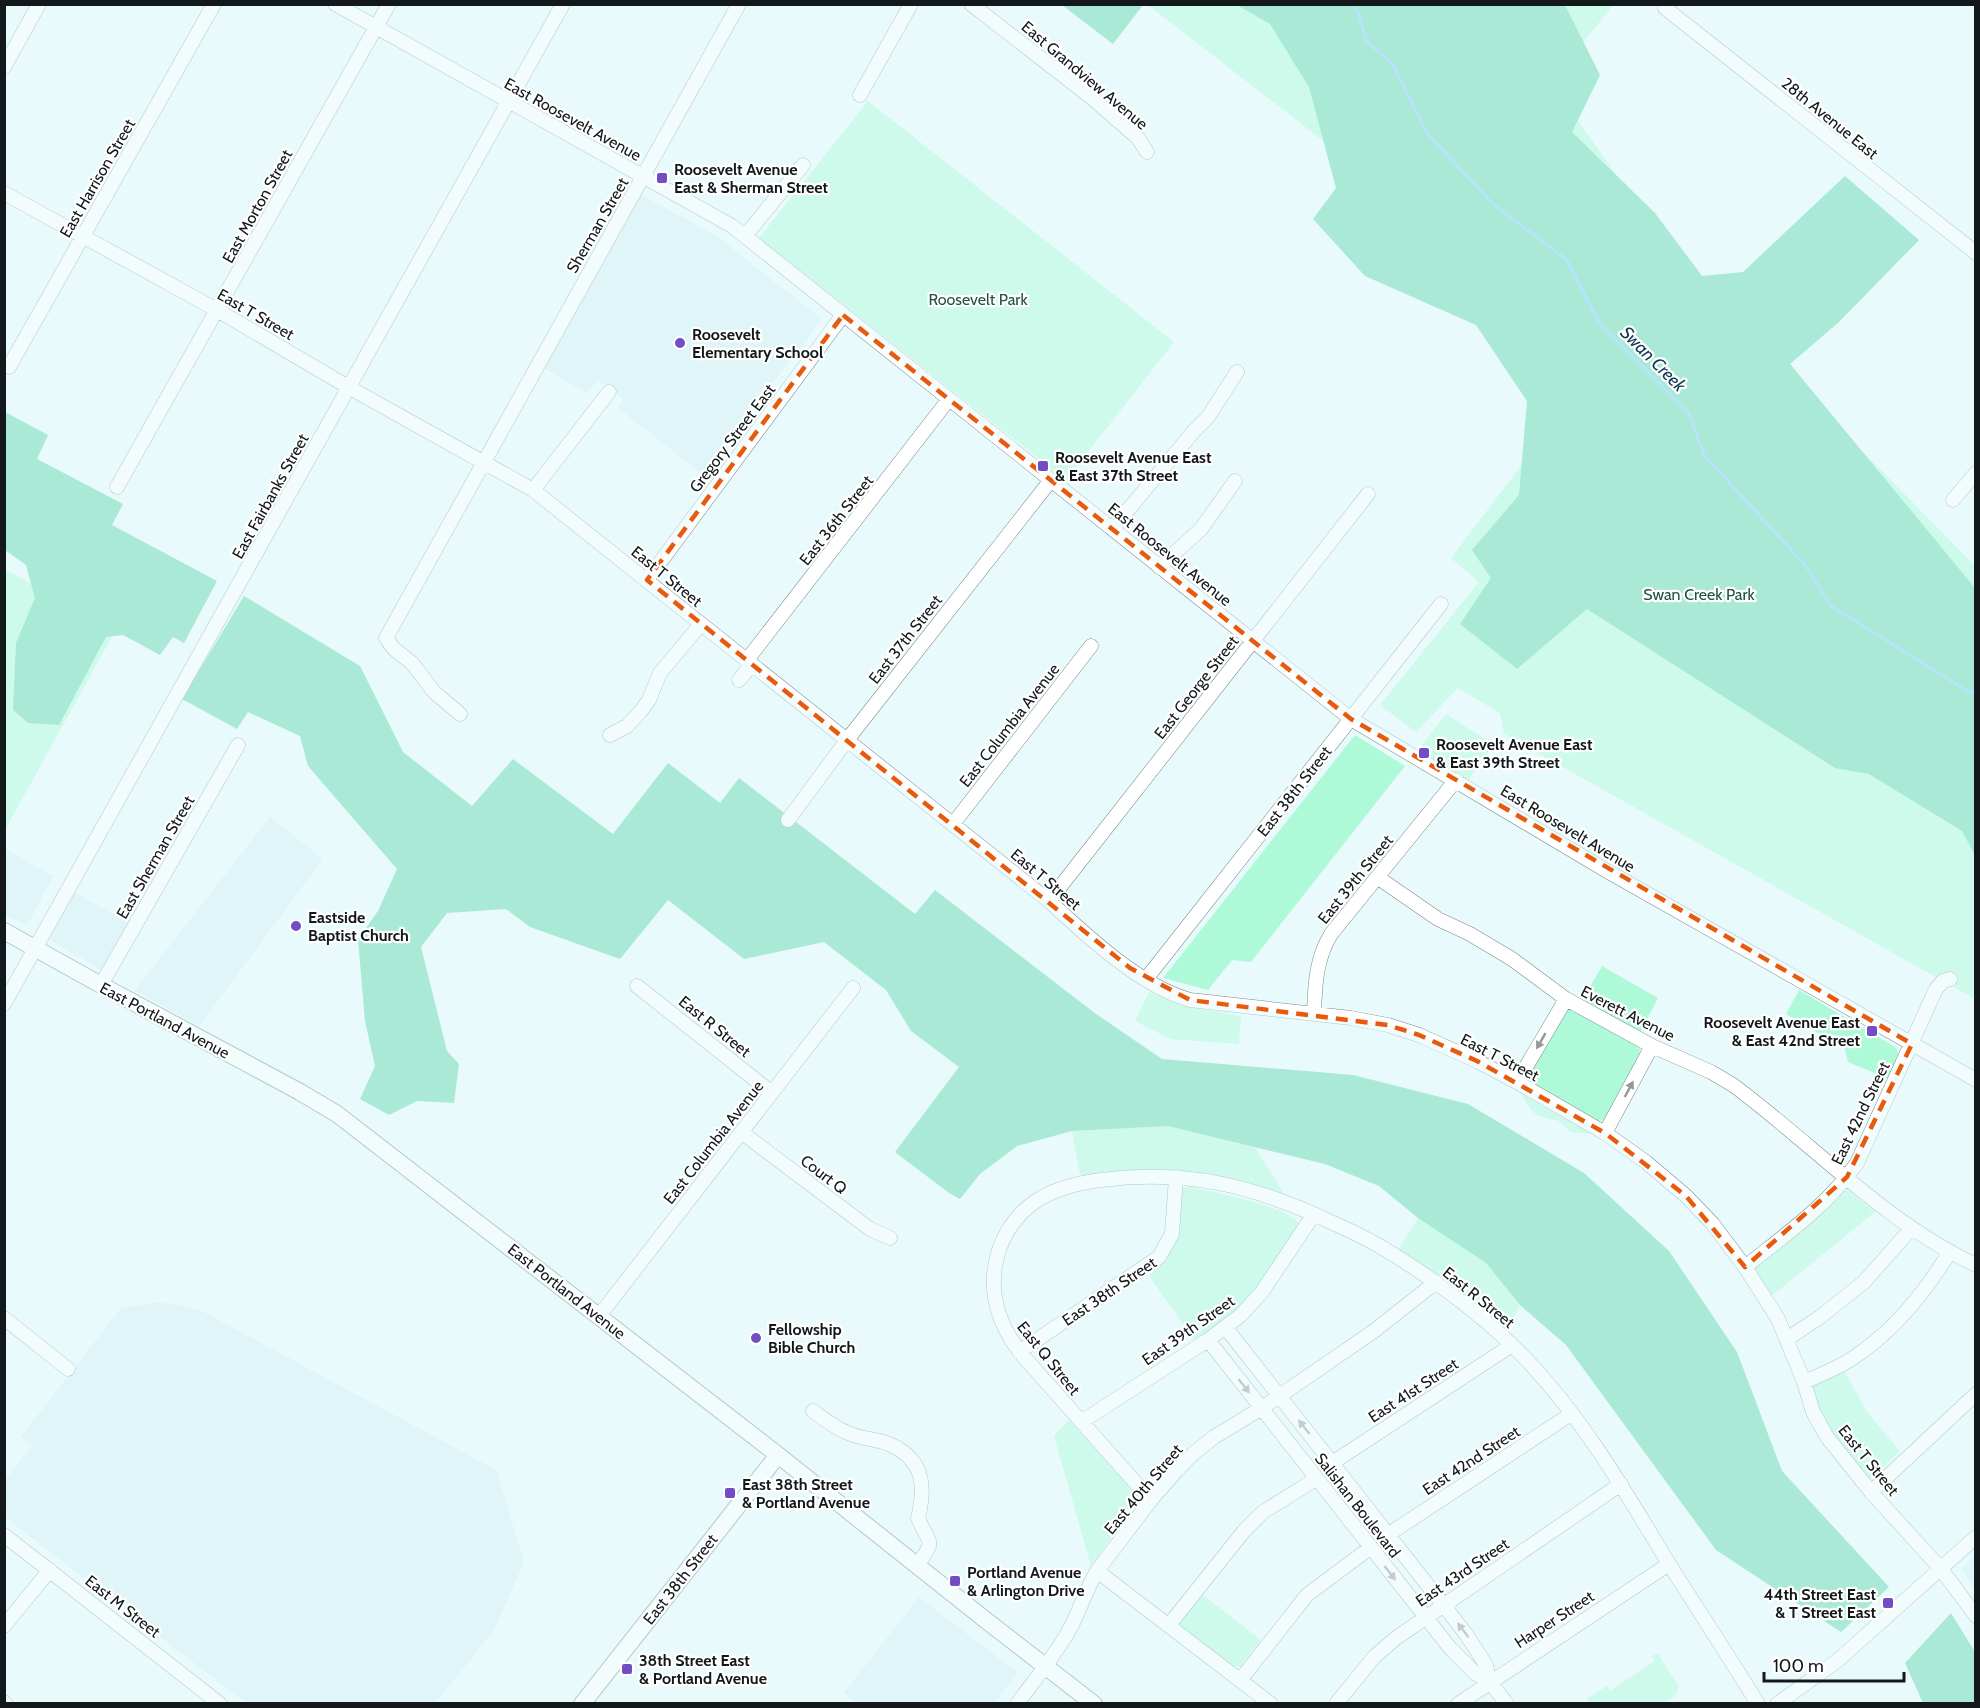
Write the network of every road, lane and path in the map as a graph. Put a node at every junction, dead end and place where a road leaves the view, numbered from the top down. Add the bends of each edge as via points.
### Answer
1 (39, 4) edge
2 (214, 4) edge
3 (335, 4) edge
4 (389, 4) edge
5 (563, 4) edge
6 (739, 4) edge
7 (911, 4) edge
8 (971, 4) edge
9 (1665, 8) dead end
10 (377, 27) junction
11 (4, 67) edge
12 (860, 94) dead end
13 (509, 101) junction
14 (1147, 152) dead end
15 (803, 165) dead end
16 (643, 177) junction
17 (4, 193) edge
18 (83, 236) junction
19 (745, 236) junction
20 (1976, 253) edge
21 (217, 310) junction
22 (843, 315) junction
23 (9, 367) dead end
24 (1237, 372) dead end
25 (350, 388) junction
26 (609, 392) dead end
27 (949, 399) junction
28 (484, 462) junction
29 (1976, 473) edge
30 (1051, 480) junction
31 (1235, 482) dead end
32 (117, 487) dead end
33 (533, 490) junction
34 (1368, 494) dead end
35 (1953, 500) dead end
36 (1112, 529) junction
37 (1160, 567) junction
38 (647, 580) junction
39 (1442, 604) dead end
40 (701, 624) junction
41 (1253, 642) junction
42 (1091, 646) dead end
43 (750, 662) junction
44 (739, 680) dead end
45 (460, 714) dead end
46 (1351, 719) junction
47 (610, 735) dead end
48 (847, 740) junction
49 (238, 745) dead end
50 (1456, 780) junction
51 (788, 820) dead end
52 (953, 824) junction
53 (1377, 877) junction
54 (1049, 901) junction
55 (4, 931) edge
56 (36, 948) junction
57 (1146, 979) junction
58 (1950, 979) dead end
59 (101, 986) junction
60 (637, 986) dead end
61 (853, 988) dead end
62 (1566, 999) junction
63 (4, 1004) edge
64 (1314, 1013) junction
65 (1912, 1044) junction
66 (1652, 1046) junction
67 (1976, 1080) edge
68 (1517, 1082) junction
69 (772, 1093) junction
70 (741, 1132) junction
71 (1605, 1133) junction
72 (1176, 1177) junction
73 (1847, 1177) junction
74 (1021, 1213) joint
75 (1314, 1214) junction
76 (1911, 1229) junction
77 (890, 1238) dead end
78 (1949, 1253) junction
79 (1976, 1265) edge
80 (1746, 1267) junction
81 (1436, 1282) junction
82 (599, 1316) junction
83 (4, 1318) edge
84 (1226, 1328) junction
85 (1786, 1339) junction
86 (1208, 1340) junction
87 (1512, 1345) junction
88 (1019, 1352) junction
89 (68, 1369) dead end
90 (1804, 1382) junction
91 (1976, 1394) edge
92 (1279, 1396) junction
93 (1262, 1408) junction
94 (813, 1411) dead end
95 (1572, 1414) junction
96 (1081, 1422) junction
97 (778, 1455) junction
98 (1332, 1463) junction
99 (1316, 1479) junction
100 (1621, 1484) junction
101 (1870, 1491) junction
102 (1151, 1500) junction
103 (1389, 1534) junction
104 (4, 1535) edge
105 (1976, 1537) edge
106 (1370, 1548) junction
107 (1669, 1564) junction
108 (917, 1565) junction
109 (1941, 1569) junction
110 (50, 1570) junction
111 (1097, 1571) junction
112 (1443, 1604) junction
113 (1976, 1616) edge
114 (1425, 1617) junction
115 (1169, 1625) junction
116 (4, 1626) edge
117 (1046, 1665) junction
118 (1241, 1679) junction
119 (1490, 1681) junction
120 (220, 1704) edge
121 (582, 1704) edge
122 (1017, 1704) edge
123 (1094, 1704) edge
124 (1271, 1704) edge
125 (1336, 1704) edge
126 (1458, 1704) edge
127 (1507, 1704) edge
128 (1758, 1704) edge
129 (1777, 1704) edge

1 - 11 street
2 - 18 street, East Harrison Street
3 - 10 street, East Roosevelt Avenue
4 - 10 street, East Morton Street
5 - 13 street, East Fairbanks Street
6 - 16 street, Sherman Street
7 - 12 street
8 - 14 street, East Grandview Avenue via 1092,98 1138,138
9 - 20 street, 28th Avenue East
10 - 13 street, East Roosevelt Avenue
10 - 21 street, East Morton Street
13 - 16 street, East Roosevelt Avenue
13 - 25 street, East Fairbanks Street
15 - 19 street
16 - 19 street, East Roosevelt Avenue
16 - 28 street, Sherman Street
17 - 18 street, East T Street
18 - 21 street, East T Street
18 - 23 street, East Harrison Street
19 - 22 street, East Roosevelt Avenue
21 - 25 street, East T Street
21 - 32 street, East Morton Street
22 - 27 street, East Roosevelt Avenue
22 - 38 street, Gregory Street East
24 - 36 street via 1208,417
25 - 28 street, East T Street
25 - 56 street, East Fairbanks Street
26 - 33 street
27 - 30 street, East Roosevelt Avenue
27 - 43 street, East 36th Street
28 - 33 street, East T Street
28 - 45 street via 386,638 434,692
29 - 35 street
30 - 36 street, East Roosevelt Avenue
30 - 48 street, East 37th Street
31 - 37 street via 1201,529
33 - 38 street, East T Street
34 - 41 street, East George Street
36 - 37 street, East Roosevelt Avenue
37 - 41 street, East Roosevelt Avenue
38 - 40 street, East T Street
39 - 46 street, East 38th Street
40 - 43 street, East T Street
40 - 47 street via 660,673 641,711 627,726
41 - 46 street, East Roosevelt Avenue
41 - 54 street, East George Street
42 - 52 street, East Columbia Avenue
43 - 44 street, East 36th Street
43 - 48 street, East T Street
46 - 50 street, East Roosevelt Avenue
46 - 57 street, East 38th Street
48 - 51 street, East 37th Street
48 - 52 street, East T Street
49 - 59 street, East Sherman Street
50 - 53 street, East 39th Street
50 - 65 street, East Roosevelt Avenue
52 - 54 street, East T Street
53 - 62 street, Everett Avenue via 1438,919 1512,959
53 - 64 street, East 39th Street via 1324,947 1315,977
54 - 57 street, East T Street
55 - 56 main road, East Portland Avenue
56 - 59 main road, East Portland Avenue
56 - 63 street, East Fairbanks Street
57 - 64 street, East T Street via 1190,1000
58 - 65 street, East 42nd Street via 1936,988
59 - 82 main road, East Portland Avenue via 337,1114
60 - 69 street, East R Street
61 - 69 street, East Columbia Avenue
62 - 66 street, Everett Avenue
62 -> 68 street
64 - 68 street, East T Street via 1388,1025 1419,1035
65 - 67 street, East Roosevelt Avenue
65 - 73 street, East 42nd Street
71 -> 66 street
66 - 73 street, Everett Avenue via 1733,1085
68 - 71 street, East T Street
69 - 70 street, East Columbia Avenue
70 - 77 street, Court Q via 870,1229
70 - 82 street, East Columbia Avenue
71 - 80 street, East T Street via 1686,1196
72 - 74 street, East R Street via 1079,1183 1054,1190
72 - 75 street, East R Street via 1238,1186
72 - 88 street, East 38th Street via 1172,1234 1159,1257
73 - 76 street, Everett Avenue
73 - 80 street, East 42nd Street via 1816,1209
74 - 88 street, East Q Street via 1002,1242 993,1274 997,1313
75 - 81 street, East R Street via 1383,1247
75 - 84 street, East 39th Street via 1256,1300
76 - 78 street, Everett Avenue
76 - 85 street via 1864,1282
78 - 79 street, Everett Avenue
78 - 90 street via 1928,1287 1891,1327 1853,1358
80 - 85 street, East T Street
81 - 87 street, East R Street
81 - 92 street, East 40th Street via 1374,1331
82 - 97 main road, East Portland Avenue
83 - 89 street
84 - 86 street, East 39th Street
84 - 92 street, Salishan Boulevard
85 - 90 street, East T Street
86 -> 93 street, Salishan Boulevard
86 - 96 street, East 39th Street
87 - 95 street, East R Street
87 - 98 street, East 41st Street
88 - 96 street, East Q Street
90 - 101 street, East T Street via 1813,1412 1827,1437
91 - 101 street
92 - 93 street, East 40th Street
98 -> 92 street, Salishan Boulevard
93 - 99 street, Salishan Boulevard
93 - 102 street, East 40th Street via 1194,1453
94 - 108 street via 851,1435 890,1445 916,1465 923,1492 918,1518 930,1544
95 - 100 street, East R Street
95 - 103 street, East 42nd Street
96 - 102 street, East Q Street
97 - 108 main road, East Portland Avenue
97 - 121 main road, East 38th Street
98 - 103 street, Salishan Boulevard
99 - 106 street, Salishan Boulevard
99 - 115 street via 1263,1512
100 - 107 street, East R Street
100 - 112 street, East 43rd Street
101 - 109 street, East T Street
102 - 111 street, East 40th Street
103 - 112 street, Salishan Boulevard
104 - 110 street, East M Street
105 - 109 street
106 -> 114 street, Salishan Boulevard
106 - 118 street via 1307,1595
107 - 119 street, Harper Street
107 - 128 street, East R Street
108 - 117 main road, East Portland Avenue
109 - 113 street, East T Street
109 - 129 street via 1837,1661
110 - 116 street
110 - 120 street, East M Street
111 - 115 street
111 - 117 street, East 40th Street via 1067,1634
112 - 114 street, East 43rd Street
119 -> 112 street, Salishan Boulevard via 1473,1643
114 - 119 street, Salishan Boulevard via 1468,1667
114 - 125 street, East 43rd Street via 1374,1657
115 - 118 street
117 - 122 street, East 40th Street
117 - 123 main road, East Portland Avenue
118 - 124 street
119 - 126 street, Harper Street
119 - 127 street, Salishan Boulevard

